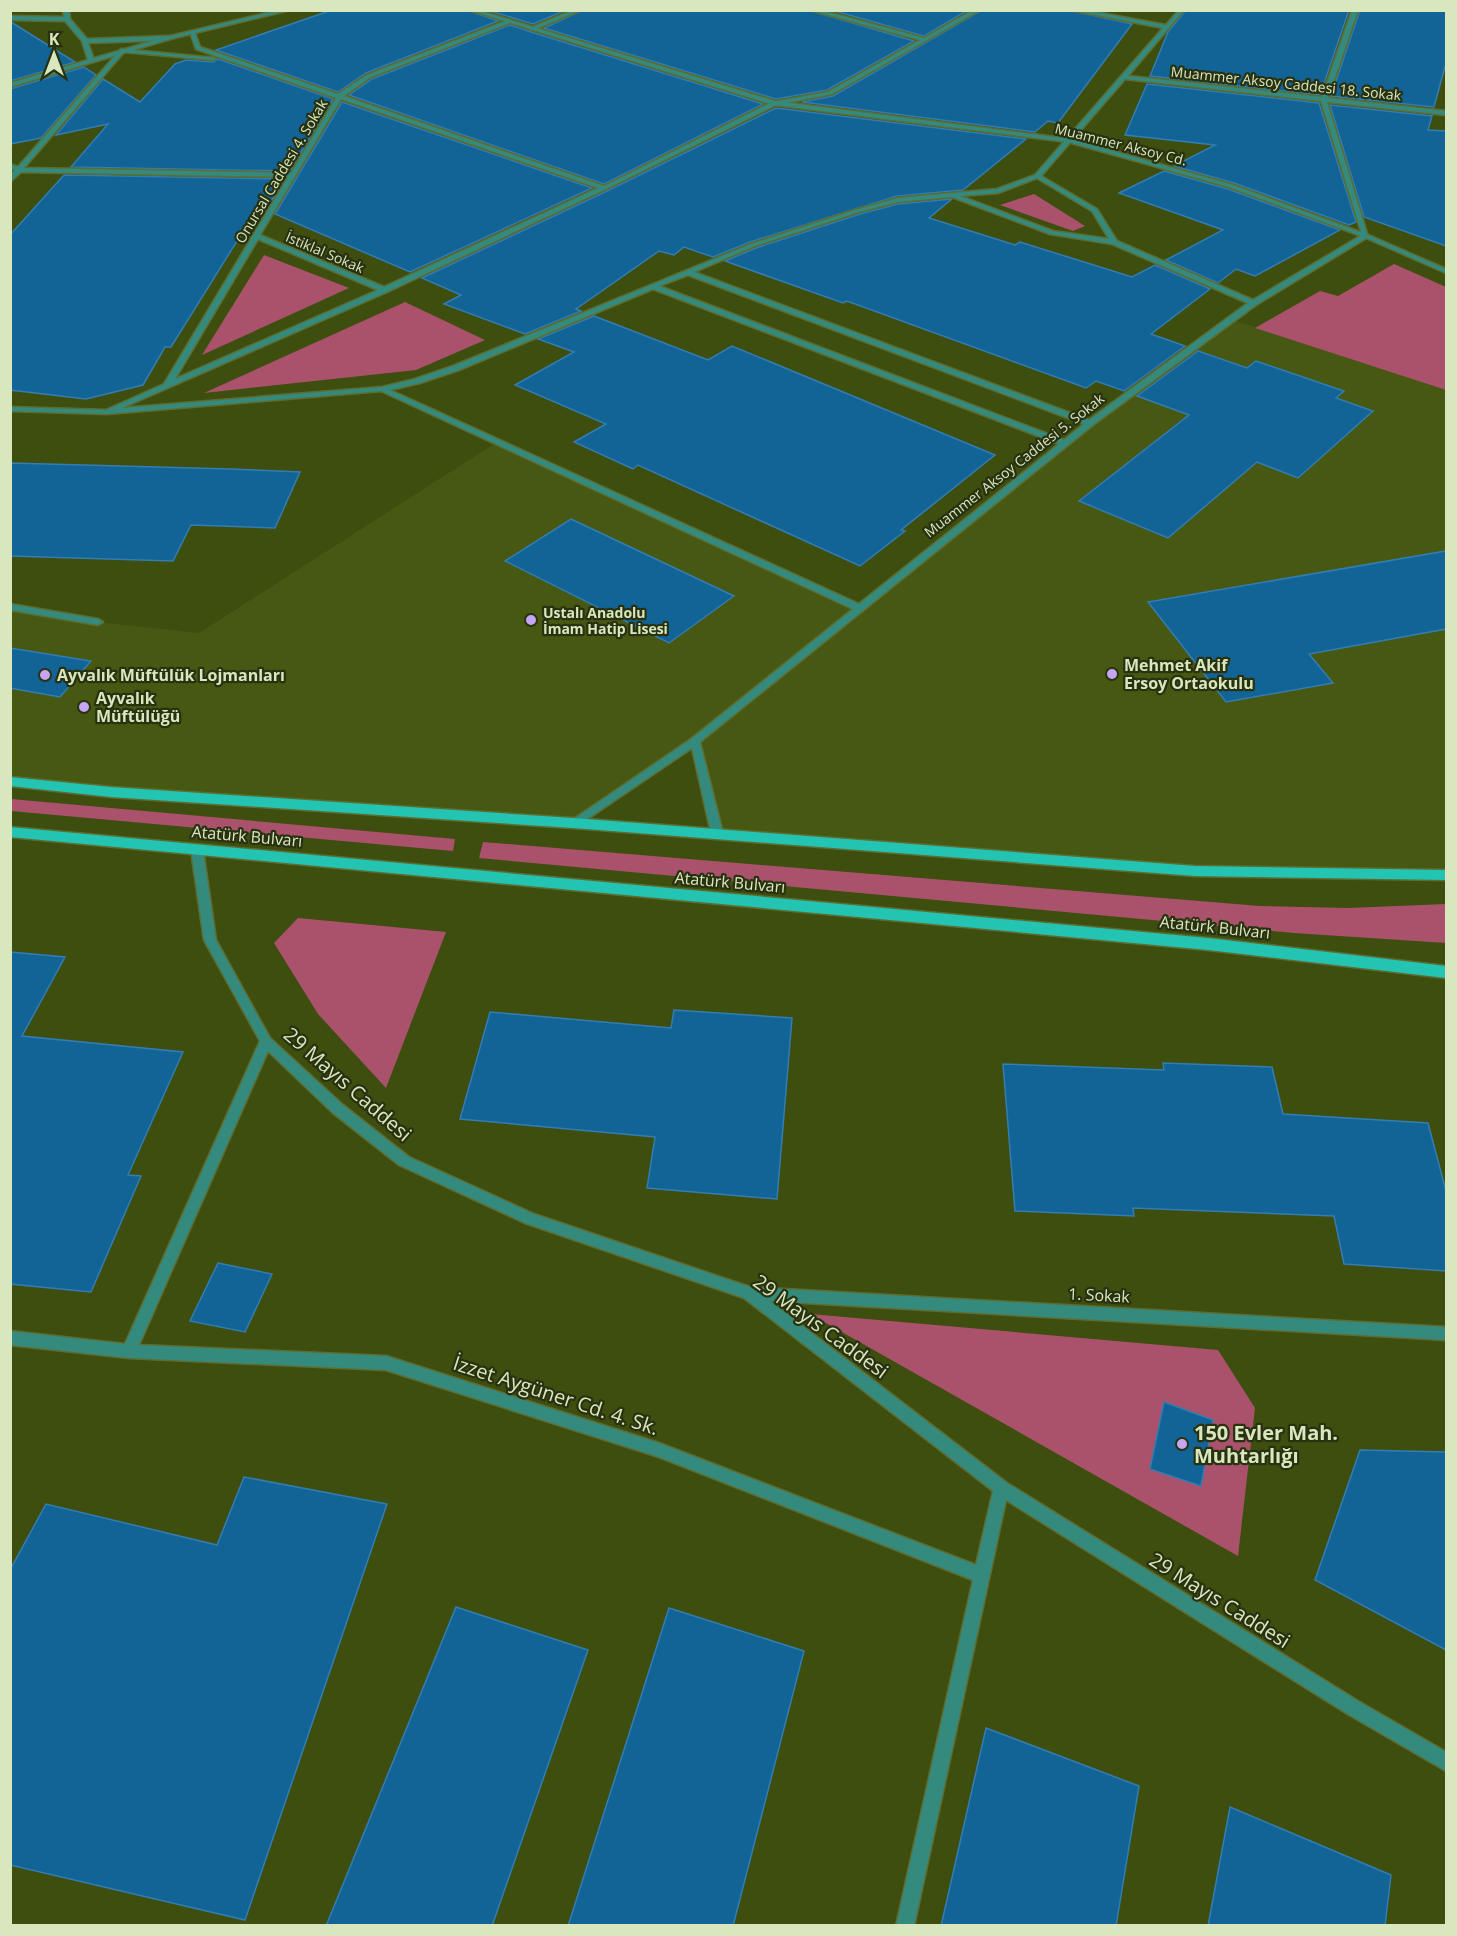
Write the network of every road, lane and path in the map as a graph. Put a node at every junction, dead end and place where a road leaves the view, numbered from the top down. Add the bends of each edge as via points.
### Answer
1 (66, 10) edge
2 (288, 10) edge
3 (471, 10) edge
4 (579, 10) edge
5 (812, 10) edge
6 (978, 10) edge
7 (1072, 10) edge
8 (1182, 10) edge
9 (1355, 10) edge
10 (10, 18) edge
11 (67, 19) junction
12 (508, 22) junction
13 (1168, 27) junction
14 (531, 29) junction
15 (192, 33) junction
16 (168, 38) junction
17 (925, 40) junction
18 (85, 41) junction
19 (123, 51) junction
20 (235, 59) junction
21 (91, 60) junction
22 (1124, 77) junction
23 (10, 85) edge
24 (340, 96) junction
25 (1324, 100) junction
26 (774, 103) junction
27 (1446, 112) edge
28 (1069, 140) junction
29 (10, 166) edge
30 (21, 170) junction
31 (292, 175) junction
32 (1037, 176) junction
33 (10, 180) edge
34 (604, 188) junction
35 (951, 196) junction
36 (256, 236) junction
37 (1366, 236) junction
38 (1114, 242) junction
39 (1446, 271) edge
40 (687, 272) junction
41 (652, 286) junction
42 (384, 290) junction
43 (1253, 303) junction
44 (166, 386) junction
45 (382, 389) junction
46 (10, 409) edge
47 (107, 412) junction
48 (1090, 423) junction
49 (1064, 443) junction
50 (10, 607) edge
51 (858, 608) junction
52 (98, 621) dead end
53 (695, 741) junction
54 (10, 781) edge
55 (573, 823) junction
56 (10, 832) edge
57 (717, 833) junction
58 (197, 850) junction
59 (1446, 875) edge
60 (1446, 972) edge
61 (266, 1041) junction
62 (749, 1293) junction
63 (1446, 1333) edge
64 (10, 1338) edge
65 (129, 1351) junction
66 (1001, 1488) junction
67 (981, 1575) junction
68 (1446, 1762) edge
69 (905, 1926) edge

1 - 11 street
2 - 15 street
3 - 12 street, Muammer Aksoy Cd.
4 - 14 street
5 - 17 street
6 - 17 street
7 - 13 street
8 - 13 street
9 - 25 street
10 - 11 street
11 - 18 street
12 - 14 street, Muammer Aksoy Cd.
12 - 24 street, Onursal Caddesi 4. Sokak via 369,76
13 - 22 street
14 - 26 street, Muammer Aksoy Cd.
15 - 16 street
15 - 20 street via 198,48
16 - 18 street
16 - 19 street
17 - 26 street via 830,93
18 - 21 street
19 - 20 street
19 - 21 street
19 - 30 street
20 - 24 street
21 - 23 street
22 - 25 street, Muammer Aksoy Caddesi 18. Sokak
22 - 28 street
24 - 31 street, Onursal Caddesi 4. Sokak
24 - 34 street
25 - 27 street, Muammer Aksoy Caddesi 18. Sokak
25 - 37 street
26 - 28 street, Muammer Aksoy Cd.
26 - 34 street
28 - 32 street
28 - 37 street, Muammer Aksoy Cd. via 1231,186
29 - 30 street
30 - 31 street
30 - 33 street
31 - 36 street, Onursal Caddesi 4. Sokak
32 - 35 street via 998,191
32 - 38 street via 1095,210
34 - 42 street
35 - 38 street via 1052,233
35 - 40 street via 898,200 857,211 753,245
36 - 42 street, İstiklal Sokak
36 - 44 street, Onursal Caddesi 4. Sokak
37 - 39 street, Muammer Aksoy Cd.
37 - 43 street, Muammer Aksoy Caddesi 5. Sokak
38 - 43 street
40 - 41 street
40 - 48 street
41 - 45 street via 456,368
41 - 49 street
42 - 44 street
43 - 48 street, Muammer Aksoy Caddesi 5. Sokak
44 - 47 street
45 - 47 street
45 - 51 street
46 - 47 street
48 - 49 street, Muammer Aksoy Caddesi 5. Sokak
49 - 51 street, Muammer Aksoy Caddesi 5. Sokak
50 - 52 street
51 - 53 street, Muammer Aksoy Caddesi 5. Sokak
53 - 55 street, Muammer Aksoy Caddesi 5. Sokak
53 - 57 street
54 - 55 main road, Atatürk Bulvarı via 111,792
55 - 57 main road, Atatürk Bulvarı
56 - 58 main road, Atatürk Bulvarı
57 - 59 main road, Atatürk Bulvarı via 1195,871
58 - 60 main road, Atatürk Bulvarı via 1197,943
58 - 61 street, 29 Mayıs Caddesi via 210,940
61 - 62 street, 29 Mayıs Caddesi via 338,1109 404,1161 530,1219
61 - 65 street
62 - 63 street, 1. Sokak
62 - 66 street, 29 Mayıs Caddesi
64 - 65 street, İzzet Aygüner Cd. 4. Sk.
65 - 67 street, İzzet Aygüner Cd. 4. Sk. via 386,1363 659,1450
66 - 67 street
66 - 68 street, 29 Mayıs Caddesi
67 - 69 street

